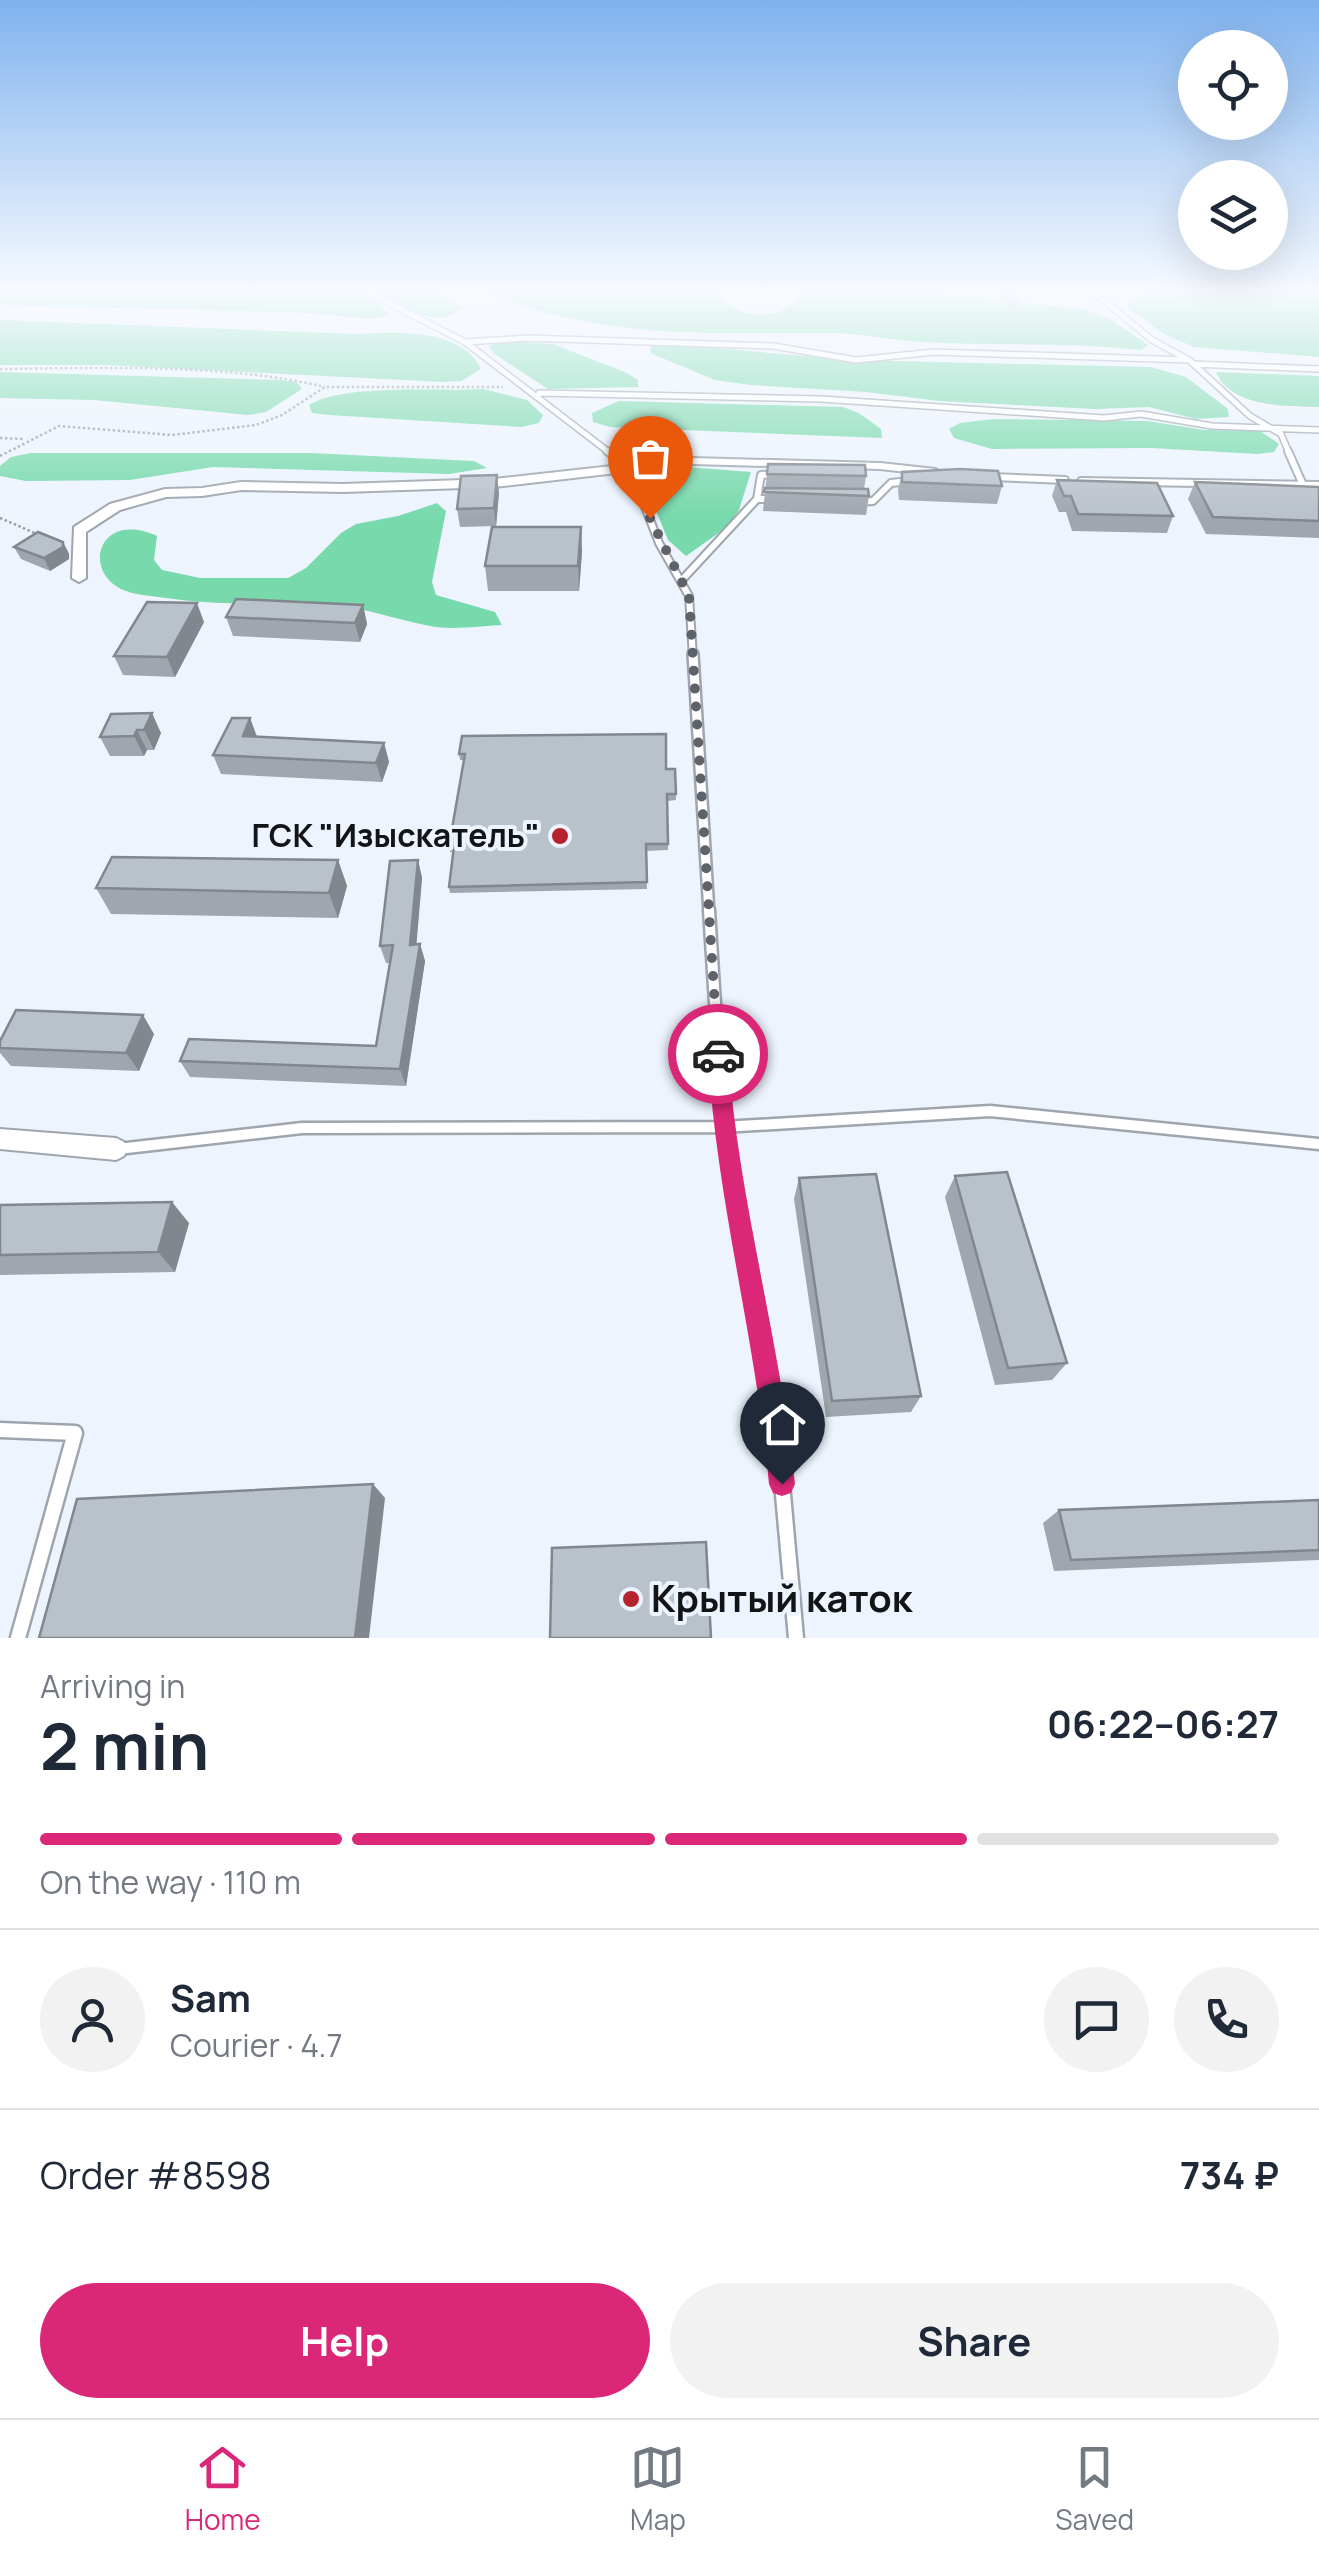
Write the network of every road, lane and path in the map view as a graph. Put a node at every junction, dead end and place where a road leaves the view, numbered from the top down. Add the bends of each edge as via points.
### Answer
1 (500, 366) edge
2 (1196, 366) edge
3 (1272, 366) edge
4 (1319, 369) edge
5 (0, 370) edge
6 (325, 387) junction
7 (528, 387) junction
8 (536, 393) junction
9 (1265, 424) junction
10 (1319, 430) edge
11 (0, 438) edge
12 (28, 440) junction
13 (0, 456) edge
14 (862, 465) junction
15 (630, 468) junction
16 (949, 474) edge
17 (795, 476) edge
18 (840, 476) edge
19 (976, 476) edge
20 (934, 482) edge
21 (1303, 485) junction
22 (1319, 485) edge
23 (757, 499) junction
24 (787, 500) edge
25 (851, 502) edge
26 (0, 518) edge
27 (44, 536) edge
28 (78, 578) dead end
29 (681, 581) junction
30 (723, 1127) junction
31 (0, 1139) edge
32 (1319, 1144) edge
33 (116, 1149) joint
34 (0, 1430) edge
35 (18, 1638) edge
36 (796, 1638) edge

1 - 7 lane
2 - 9 lane
3 - 4 lane
5 - 6 path via 284,377
6 - 7 path
6 - 12 path via 282,415 233,430 172,435 59,426
7 - 8 lane
8 - 9 lane via 822,399
8 - 15 lane
9 - 10 lane
9 - 21 lane via 1281,434
11 - 12 path
12 - 13 path
14 - 15 lane via 657,460
14 - 16 lane
14 - 18 lane
15 - 28 street via 494,484 241,486 142,497 79,530
15 - 29 lane
17 - 23 lane via 761,475
19 - 21 lane
20 - 25 lane via 891,483 874,501
21 - 22 lane
23 - 24 lane
23 - 29 lane
26 - 27 path
29 - 30 lane via 689,596
30 - 32 lane via 990,1112
30 - 33 lane via 302,1128
30 - 36 lane via 774,1406
31 - 33 street
34 - 35 lane via 75,1433

